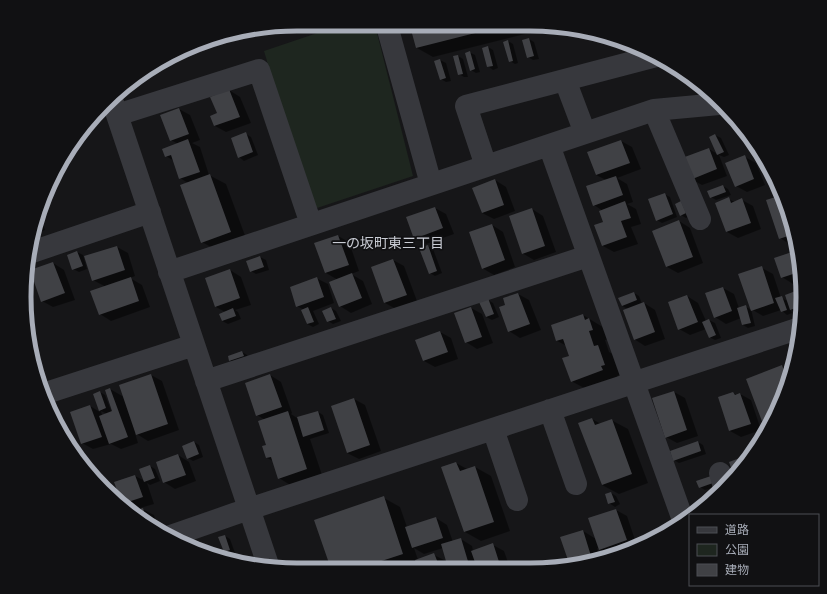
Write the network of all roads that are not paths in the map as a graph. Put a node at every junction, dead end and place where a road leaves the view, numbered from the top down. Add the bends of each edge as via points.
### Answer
1 (388, 31) edge
2 (648, 58) edge
3 (565, 80) junction
4 (713, 105) edge
5 (114, 107) edge
6 (654, 110) junction
7 (585, 133) junction
8 (549, 145) junction
9 (486, 166) junction
10 (431, 184) junction
11 (150, 212) junction
12 (700, 219) dead end
13 (312, 224) junction
14 (35, 251) edge
15 (588, 256) junction
16 (170, 272) junction
17 (794, 330) edge
18 (194, 345) junction
19 (206, 381) junction
20 (633, 383) junction
21 (48, 392) edge
22 (550, 410) junction
23 (493, 429) junction
24 (576, 484) dead end
25 (517, 500) dead end
26 (250, 509) junction
27 (681, 516) edge
28 (176, 534) edge
29 (267, 561) edge

1 - 10 street
2 - 3 street
3 - 7 street
3 - 9 street via 466,106
4 - 6 street
5 - 11 street
5 - 13 street via 259,70
6 - 7 street
6 - 12 street
7 - 8 street
8 - 9 street
8 - 15 street
9 - 10 street
10 - 13 street
11 - 14 street
11 - 16 street
13 - 16 street
15 - 19 street
15 - 20 street
16 - 18 street
17 - 20 street
18 - 19 street
18 - 21 street
19 - 26 street
20 - 22 street
20 - 27 street
22 - 23 street
22 - 24 street
23 - 25 street
23 - 26 street
26 - 28 street
26 - 29 street

